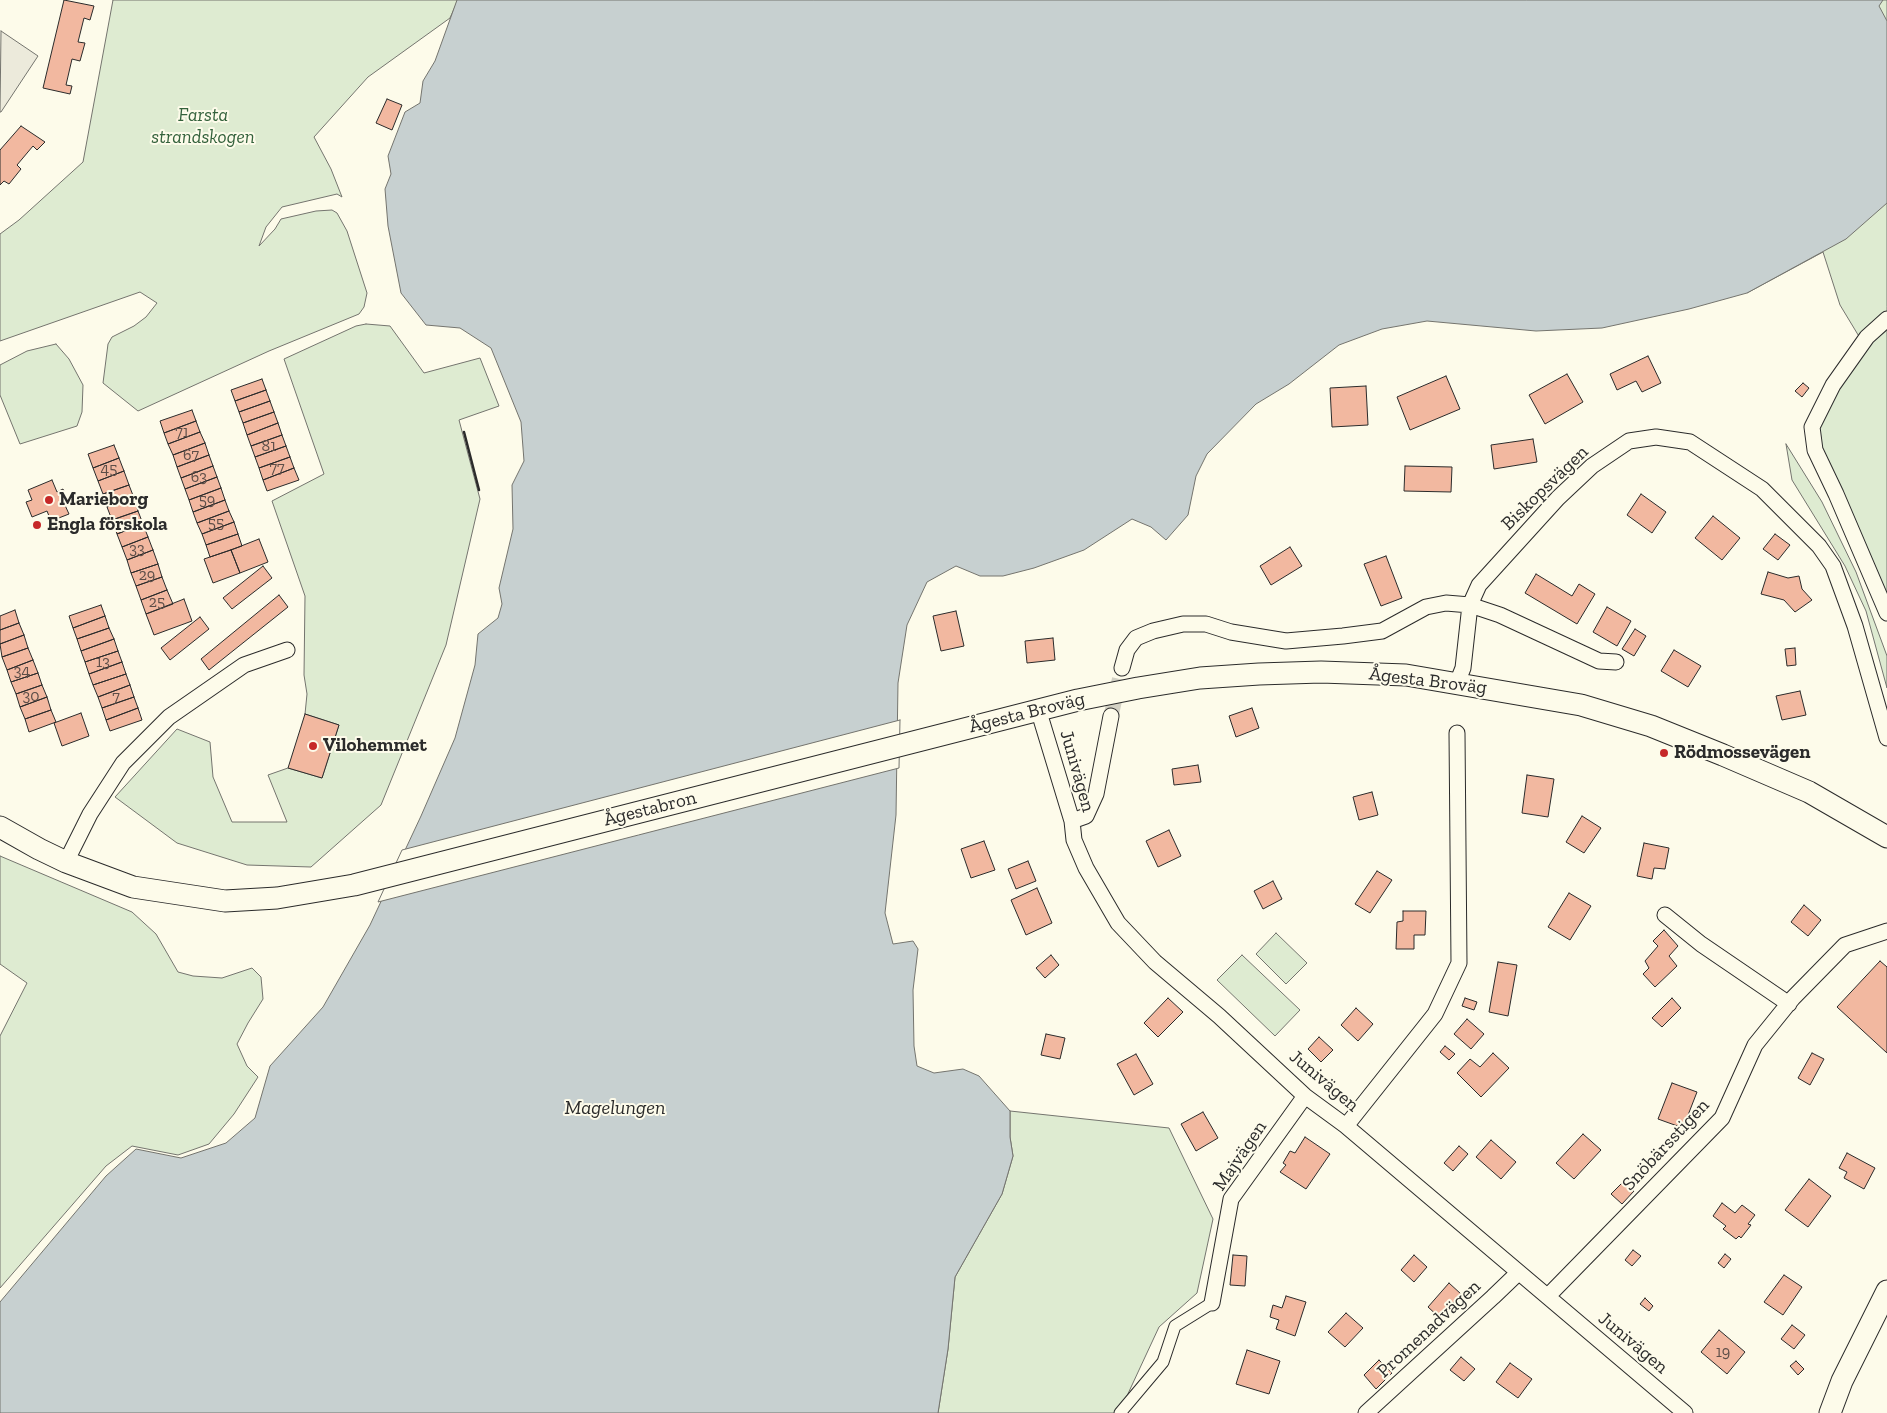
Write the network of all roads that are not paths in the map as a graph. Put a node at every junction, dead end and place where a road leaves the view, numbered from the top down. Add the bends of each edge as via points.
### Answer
1 (1887, 319) edge
2 (1470, 605) junction
3 (1887, 613) edge
4 (287, 650) dead end
5 (1616, 662) dead end
6 (1122, 668) tunnel mouth
7 (1457, 683) junction
8 (1038, 709) junction
9 (1110, 716) tunnel mouth
10 (1457, 733) dead end
11 (946, 734) joint
12 (1887, 738) edge
13 (1072, 821) junction
14 (0, 827) edge
15 (1887, 837) edge
16 (66, 862) junction
17 (1665, 915) dead end
18 (1887, 931) edge
19 (1789, 1004) junction
20 (1305, 1096) junction
21 (1346, 1126) junction
22 (1518, 1273) junction
23 (1887, 1292) edge
24 (1548, 1296) junction
25 (1212, 1303) joint
26 (1120, 1413) edge
27 (1366, 1413) edge
28 (1685, 1413) edge
29 (1830, 1413) edge

1 - 3 street via 1867,337 1833,385 1812,427 1815,450
2 - 5 street via 1500,615 1599,661
2 - 6 street via 1446,603 1426,608 1382,631 1286,640 1231,632 1206,624 1183,624 1136,638 1127,650
2 - 7 street, Biskopsvägen via 1463,668
2 - 12 street, Biskopsvägen via 1479,585 1558,498 1592,466 1629,441 1656,437 1690,442 1762,489 1818,546 1833,566 1855,626
4 - 16 street via 244,665 170,717 123,763 90,814
7 - 8 main road, Ågesta Broväg via 1406,675 1259,674 1200,678
7 - 15 main road, Ågesta Broväg via 1581,705 1651,726 1809,792
8 - 11 main road, Ågesta Broväg
8 - 13 street, Junivägen
9 - 13 street via 1096,794 1086,816
10 - 21 street via 1459,963 1435,1014
11 - 16 main road, Ågestabron via 354,885 277,898 225,901 133,887
13 - 20 street, Junivägen via 1074,840 1086,868 1118,923 1155,962
14 - 16 main road
17 - 19 street via 1701,944
18 - 19 street, Snöbärsstigen via 1845,945
19 - 24 street, Snöbärsstigen via 1755,1045 1722,1118
20 - 21 street, Junivägen
20 - 25 street, Majvägen via 1231,1199
21 - 22 street, Junivägen
22 - 24 street, Junivägen
22 - 27 street, Promenadvägen
23 - 29 main road via 1842,1381
24 - 28 street, Junivägen
25 - 26 street via 1175,1326 1163,1362

